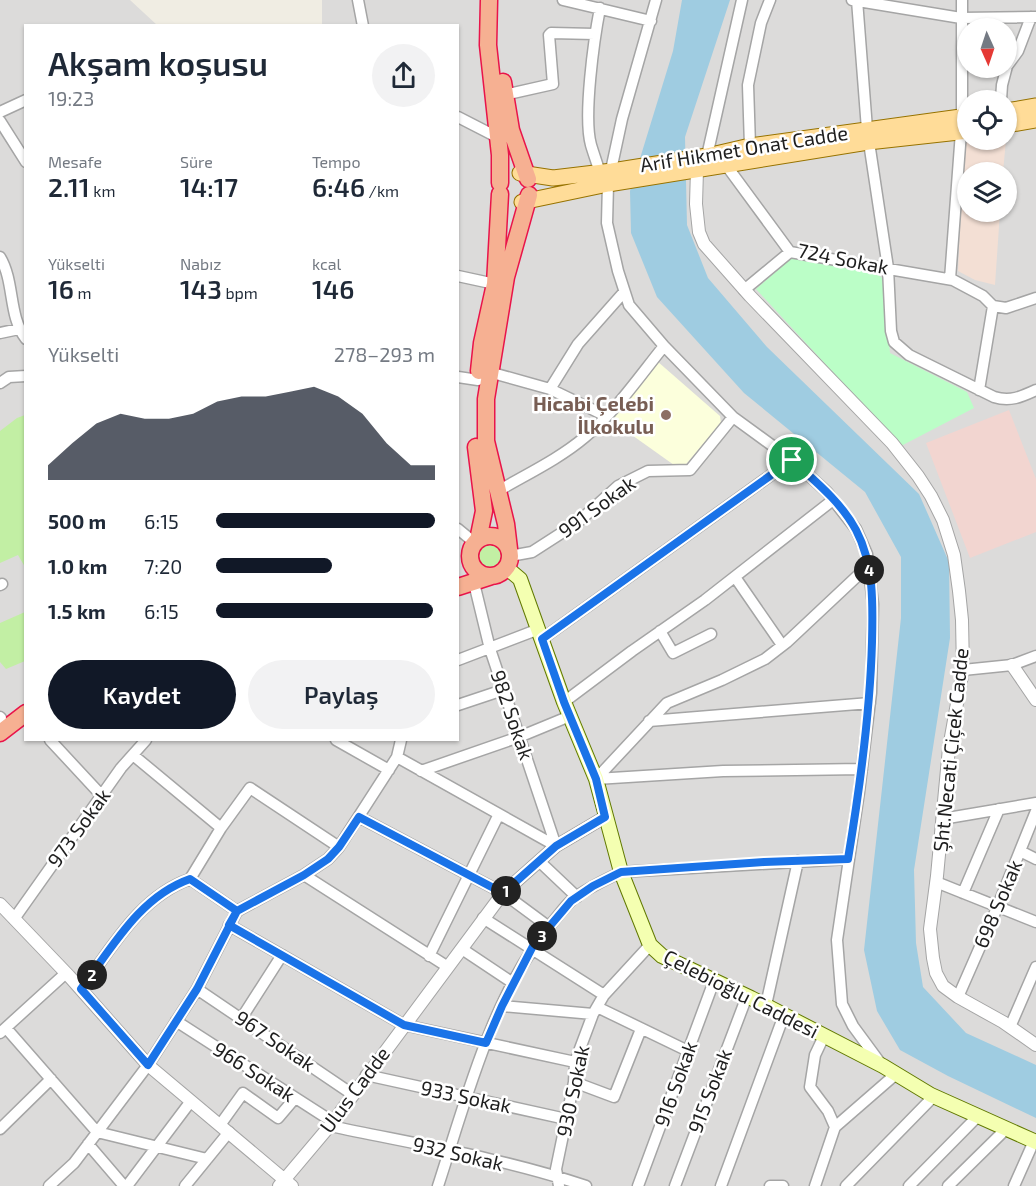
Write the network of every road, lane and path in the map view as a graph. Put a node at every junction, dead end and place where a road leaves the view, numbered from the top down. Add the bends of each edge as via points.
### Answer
1 (358, 0) edge
2 (489, 0) edge
3 (500, 0) edge
4 (563, 0) edge
5 (656, 0) edge
6 (742, 0) edge
7 (770, 0) edge
8 (850, 0) edge
9 (857, 0) edge
10 (962, 0) edge
11 (585, 3) edge
12 (600, 8) junction
13 (1034, 17) edge
14 (961, 18) junction
15 (651, 21) junction
16 (363, 24) edge
17 (595, 34) junction
18 (1002, 90) edge
19 (504, 95) junction
20 (24, 101) edge
21 (1036, 106) edge
22 (1017, 109) edge
23 (0, 112) edge
24 (459, 118) edge
25 (1036, 120) edge
26 (0, 121) edge
27 (1017, 123) edge
28 (957, 125) edge
29 (867, 136) junction
30 (497, 137) junction
31 (750, 146) junction
32 (962, 150) edge
33 (707, 156) junction
34 (24, 159) edge
35 (726, 165) junction
36 (692, 167) junction
37 (613, 176) junction
38 (525, 187) junction
39 (500, 188) junction
40 (790, 252) junction
41 (0, 257) edge
42 (888, 268) junction
43 (459, 276) edge
44 (950, 279) junction
45 (495, 284) junction
46 (744, 290) junction
47 (624, 292) junction
48 (1036, 298) edge
49 (993, 306) junction
50 (0, 333) edge
51 (22, 334) edge
52 (664, 346) junction
53 (24, 376) edge
54 (484, 376) junction
55 (459, 377) edge
56 (0, 383) edge
57 (550, 389) junction
58 (979, 390) junction
59 (1035, 394) edge
60 (606, 416) junction
61 (733, 417) junction
62 (792, 460) junction
63 (498, 491) junction
64 (833, 500) junction
65 (459, 530) edge
66 (475, 543) junction
67 (459, 559) edge
68 (505, 562) junction
69 (868, 566) junction
70 (735, 577) junction
71 (466, 585) edge
72 (660, 631) junction
73 (540, 634) junction
74 (711, 634) dead end
75 (782, 645) junction
76 (490, 650) junction
77 (1036, 656) edge
78 (459, 660) edge
79 (1012, 665) junction
80 (963, 670) junction
81 (503, 690) junction
82 (1036, 700) edge
83 (24, 702) edge
84 (564, 702) junction
85 (870, 703) junction
86 (459, 705) edge
87 (24, 714) edge
88 (570, 716) junction
89 (0, 718) edge
90 (650, 721) junction
91 (0, 733) edge
92 (519, 737) junction
93 (51, 741) edge
94 (145, 741) edge
95 (338, 741) edge
96 (401, 741) edge
97 (133, 755) junction
98 (397, 757) junction
99 (862, 769) junction
100 (389, 770) junction
101 (421, 771) junction
102 (596, 779) junction
103 (102, 796) junction
104 (1036, 803) edge
105 (999, 809) junction
106 (1036, 811) edge
107 (499, 814) junction
108 (359, 817) junction
109 (605, 817) junction
110 (942, 819) junction
111 (221, 828) junction
112 (556, 846) junction
113 (339, 847) junction
114 (1020, 851) junction
115 (848, 859) junction
116 (1036, 859) edge
117 (539, 861) junction
118 (798, 861) junction
119 (621, 872) junction
120 (468, 874) junction
121 (304, 875) junction
122 (190, 879) junction
123 (936, 882) junction
124 (503, 893) junction
125 (963, 893) junction
126 (577, 897) junction
127 (0, 904) edge
128 (997, 908) junction
129 (237, 911) junction
130 (483, 918) junction
131 (14, 919) junction
132 (1036, 922) edge
133 (229, 925) junction
134 (549, 927) junction
135 (650, 945) junction
136 (532, 948) junction
137 (462, 949) junction
138 (282, 955) junction
139 (429, 956) junction
140 (448, 967) junction
141 (1036, 967) edge
142 (66, 973) junction
143 (714, 981) junction
144 (1033, 981) edge
145 (513, 983) junction
146 (81, 989) junction
147 (197, 989) junction
148 (604, 995) junction
149 (747, 996) junction
150 (958, 997) junction
151 (766, 1005) junction
152 (502, 1006) junction
153 (595, 1010) junction
154 (784, 1015) junction
155 (241, 1019) junction
156 (176, 1021) junction
157 (404, 1025) junction
158 (1010, 1027) junction
159 (641, 1029) junction
160 (2, 1031) edge
161 (824, 1036) junction
162 (486, 1043) junction
163 (1036, 1045) edge
164 (688, 1051) junction
165 (575, 1062) junction
166 (148, 1065) junction
167 (883, 1066) junction
168 (896, 1074) junction
169 (366, 1075) junction
170 (51, 1079) junction
171 (573, 1082) junction
172 (352, 1094) junction
173 (934, 1096) junction
174 (465, 1097) junction
175 (295, 1098) junction
176 (191, 1101) junction
177 (978, 1116) junction
178 (566, 1119) junction
179 (331, 1124) junction
180 (835, 1127) junction
181 (0, 1129) edge
182 (224, 1129) junction
183 (1006, 1129) junction
184 (97, 1132) junction
185 (1035, 1141) edge
186 (88, 1144) junction
187 (156, 1146) junction
188 (449, 1151) junction
189 (207, 1159) junction
190 (558, 1181) edge
191 (285, 1184) edge
192 (49, 1186) edge
193 (125, 1186) edge
194 (185, 1186) edge
195 (438, 1186) edge
196 (586, 1186) edge
197 (638, 1186) edge
198 (675, 1186) edge
199 (721, 1186) edge
200 (770, 1186) edge
201 (783, 1186) edge
202 (815, 1186) edge
203 (846, 1186) edge
204 (909, 1186) edge
205 (948, 1186) edge
206 (1014, 1186) edge

1 - 16 street
2 - 30 highway via 488,45
3 - 19 highway
4 - 11 street
5 - 15 street
6 - 33 street
7 - 31 street via 748,85
8 - 9 street
9 - 14 street
9 - 29 street
10 - 14 street
11 - 12 street
12 - 15 street
12 - 17 street
13 - 14 street
13 - 18 street via 1007,66
15 - 37 street via 622,119
17 - 19 street via 551,33 553,84
17 - 37 street via 591,145
19 - 38 highway
20 - 23 street
21 - 22 main road
24 - 30 street
25 - 27 main road
26 - 34 street
28 - 29 main road, Arif Hikmet Onat Cadde
29 - 31 main road, Arif Hikmet Onat Cadde
29 - 35 main road, Arif Hikmet Onat Cadde
29 - 42 street
30 - 39 highway
31 - 33 main road, Arif Hikmet Onat Cadde
32 - 44 street
33 - 36 main road, Arif Hikmet Onat Cadde
35 - 36 main road, Arif Hikmet Onat Cadde
35 - 40 street, 724 Sokak
36 - 37 main road, Arif Hikmet Onat Cadde
36 - 46 street, Şht.Necati Çiçek Cadde via 699,232 704,244
37 - 38 main road, Arif Hikmet Onat Cadde
37 - 38 main road, Arif Hikmet Onat Cadde via 553,178
37 - 47 street via 607,224
38 - 39 highway via 511,173
38 - 39 highway via 512,203
38 - 54 highway
39 - 45 highway
40 - 42 street, 724 Sokak
40 - 46 street
41 - 51 street via 7,270
42 - 44 street, 724 Sokak
42 - 58 street via 894,342 909,356
43 - 45 street
44 - 49 street, 724 Sokak via 983,296
45 - 54 highway via 482,344
46 - 80 street, Şht.Necati Çiçek Cadde via 892,443 931,496 954,555
47 - 52 street via 629,305
47 - 57 street via 578,344
48 - 49 street via 1006,308
49 - 58 street
50 - 51 street
52 - 60 street
52 - 61 street
53 - 56 street via 9,377
54 - 55 street
54 - 57 street
54 - 63 highway via 486,441
54 - 66 highway via 474,430 484,512
57 - 60 street
58 - 59 street via 1004,400
60 - 63 street via 568,450
61 - 62 street
61 - 68 street, 991 Sokak via 690,470 648,471 618,486 577,523 532,552
62 - 64 street
62 - 73 street
63 - 68 highway via 506,524
64 - 69 street via 856,529
64 - 70 street
65 - 66 street
66 - 67 highway
66 - 68 highway via 496,537 506,544
66 - 68 highway via 470,557 480,573
68 - 71 highway
68 - 73 main road, Çelebioğlu Caddesi via 520,579
69 - 75 street
69 - 85 street via 873,604
70 - 72 street
70 - 75 street
71 - 76 street, 982 Sokak
72 - 74 street via 673,653
72 - 84 street
73 - 76 street
73 - 84 main road, Çelebioğlu Caddesi
75 - 90 street via 765,659 667,703
76 - 78 street
76 - 81 street, 982 Sokak
77 - 79 street
79 - 80 street
79 - 82 street
80 - 110 street, Şht.Necati Çiçek Cadde
81 - 86 street
81 - 92 street, 982 Sokak
83 - 89 highway
84 - 88 main road, Çelebioğlu Caddesi
85 - 90 street
85 - 99 street
87 - 91 highway
88 - 92 street
88 - 102 main road, Çelebioğlu Caddesi
90 - 102 street
92 - 101 street
92 - 112 street, 982 Sokak
93 - 103 street
94 - 97 street, 973 Sokak
95 - 100 street
96 - 98 street
97 - 103 street, 973 Sokak
97 - 111 street
98 - 100 street
98 - 101 street
99 - 102 street via 723,771
99 - 115 street
100 - 108 street
101 - 107 street
102 - 109 main road, Çelebioğlu Caddesi
103 - 131 street, 973 Sokak
104 - 105 street
105 - 110 street
105 - 125 street
106 - 114 street, 698 Sokak
107 - 112 street
107 - 120 street
108 - 113 street
108 - 120 street
109 - 112 street, Ulus Cadde
109 - 119 main road, Çelebioğlu Caddesi
110 - 123 street, Şht.Necati Çiçek Cadde
111 - 113 street via 250,788
111 - 122 street
112 - 117 street, Ulus Cadde
113 - 121 street
114 - 116 street
114 - 128 street, 698 Sokak
115 - 118 street
115 - 167 street via 837,940 842,1004
117 - 124 street, Ulus Cadde
117 - 126 street
118 - 119 street
118 - 151 street
119 - 126 street
119 - 135 main road, Çelebioğlu Caddesi
120 - 124 street
120 - 139 street
121 - 129 street
121 - 139 street
122 - 129 street
122 - 146 street via 152,899
123 - 125 street
123 - 150 street, Şht.Necati Çiçek Cadde via 930,929 933,958 944,986
124 - 130 street, Ulus Cadde
124 - 134 street
125 - 128 street
126 - 134 street
127 - 131 street
128 - 132 street
128 - 150 street, 698 Sokak
129 - 133 street
130 - 136 street
130 - 137 street, Ulus Cadde
131 - 142 street
133 - 138 street
133 - 147 street
134 - 136 street
135 - 143 main road, Çelebioğlu Caddesi via 662,956
135 - 148 street, 930 Sokak
136 - 145 street
136 - 148 street
137 - 140 street, Ulus Cadde
137 - 145 street
138 - 155 street
138 - 157 street
139 - 140 street
140 - 157 street, Ulus Cadde
141 - 144 street
142 - 146 street
142 - 160 street
143 - 149 main road, Çelebioğlu Caddesi
143 - 164 street, 916 Sokak
144 - 158 street
145 - 152 street
146 - 166 street
147 - 155 street, 967 Sokak
147 - 156 street
148 - 153 street, 930 Sokak
149 - 151 main road, Çelebioğlu Caddesi
149 - 198 street, 915 Sokak
150 - 158 street, Şht.Necati Çiçek Cadde
151 - 154 main road, Çelebioğlu Caddesi
152 - 153 street
152 - 162 street
153 - 159 street
153 - 165 street, 930 Sokak
154 - 161 main road, Çelebioğlu Caddesi
154 - 199 street
155 - 172 street, 967 Sokak
156 - 166 street
156 - 175 street, 966 Sokak
157 - 162 street
157 - 169 street, Ulus Cadde
158 - 163 street, Şht.Necati Çiçek Cadde
159 - 164 street
159 - 171 street via 614,1097
160 - 170 street
161 - 167 main road, Çelebioğlu Caddesi
161 - 180 street via 815,1055 810,1087
162 - 165 street
162 - 174 street
164 - 197 street, 916 Sokak
165 - 171 street, 930 Sokak
166 - 176 street
166 - 184 street
167 - 168 main road, Çelebioğlu Caddesi
168 - 173 main road, Çelebioğlu Caddesi
168 - 180 street
169 - 172 street, Ulus Cadde
169 - 174 street, 933 Sokak
170 - 181 street
170 - 184 street
171 - 178 street, 930 Sokak
172 - 179 street, Ulus Cadde
173 - 177 main road, Çelebioğlu Caddesi
173 - 203 street
174 - 178 street, 933 Sokak
174 - 188 street
175 - 179 street, 966 Sokak
175 - 182 street via 278,1118 243,1093
176 - 182 street
176 - 187 street
177 - 183 main road, Çelebioğlu Caddesi
177 - 204 street
178 - 190 street, 930 Sokak via 556,1169
179 - 188 street, 932 Sokak
179 - 191 street, Ulus Cadde
180 - 202 street
182 - 189 street
182 - 191 street
183 - 185 main road, Çelebioğlu Caddesi
183 - 205 street
184 - 186 street
184 - 187 street
185 - 206 street
186 - 192 street
186 - 193 street
187 - 189 street
187 - 193 street
188 - 190 street, 932 Sokak
188 - 195 street
189 - 194 street
190 - 196 street, 932 Sokak
200 - 201 street

